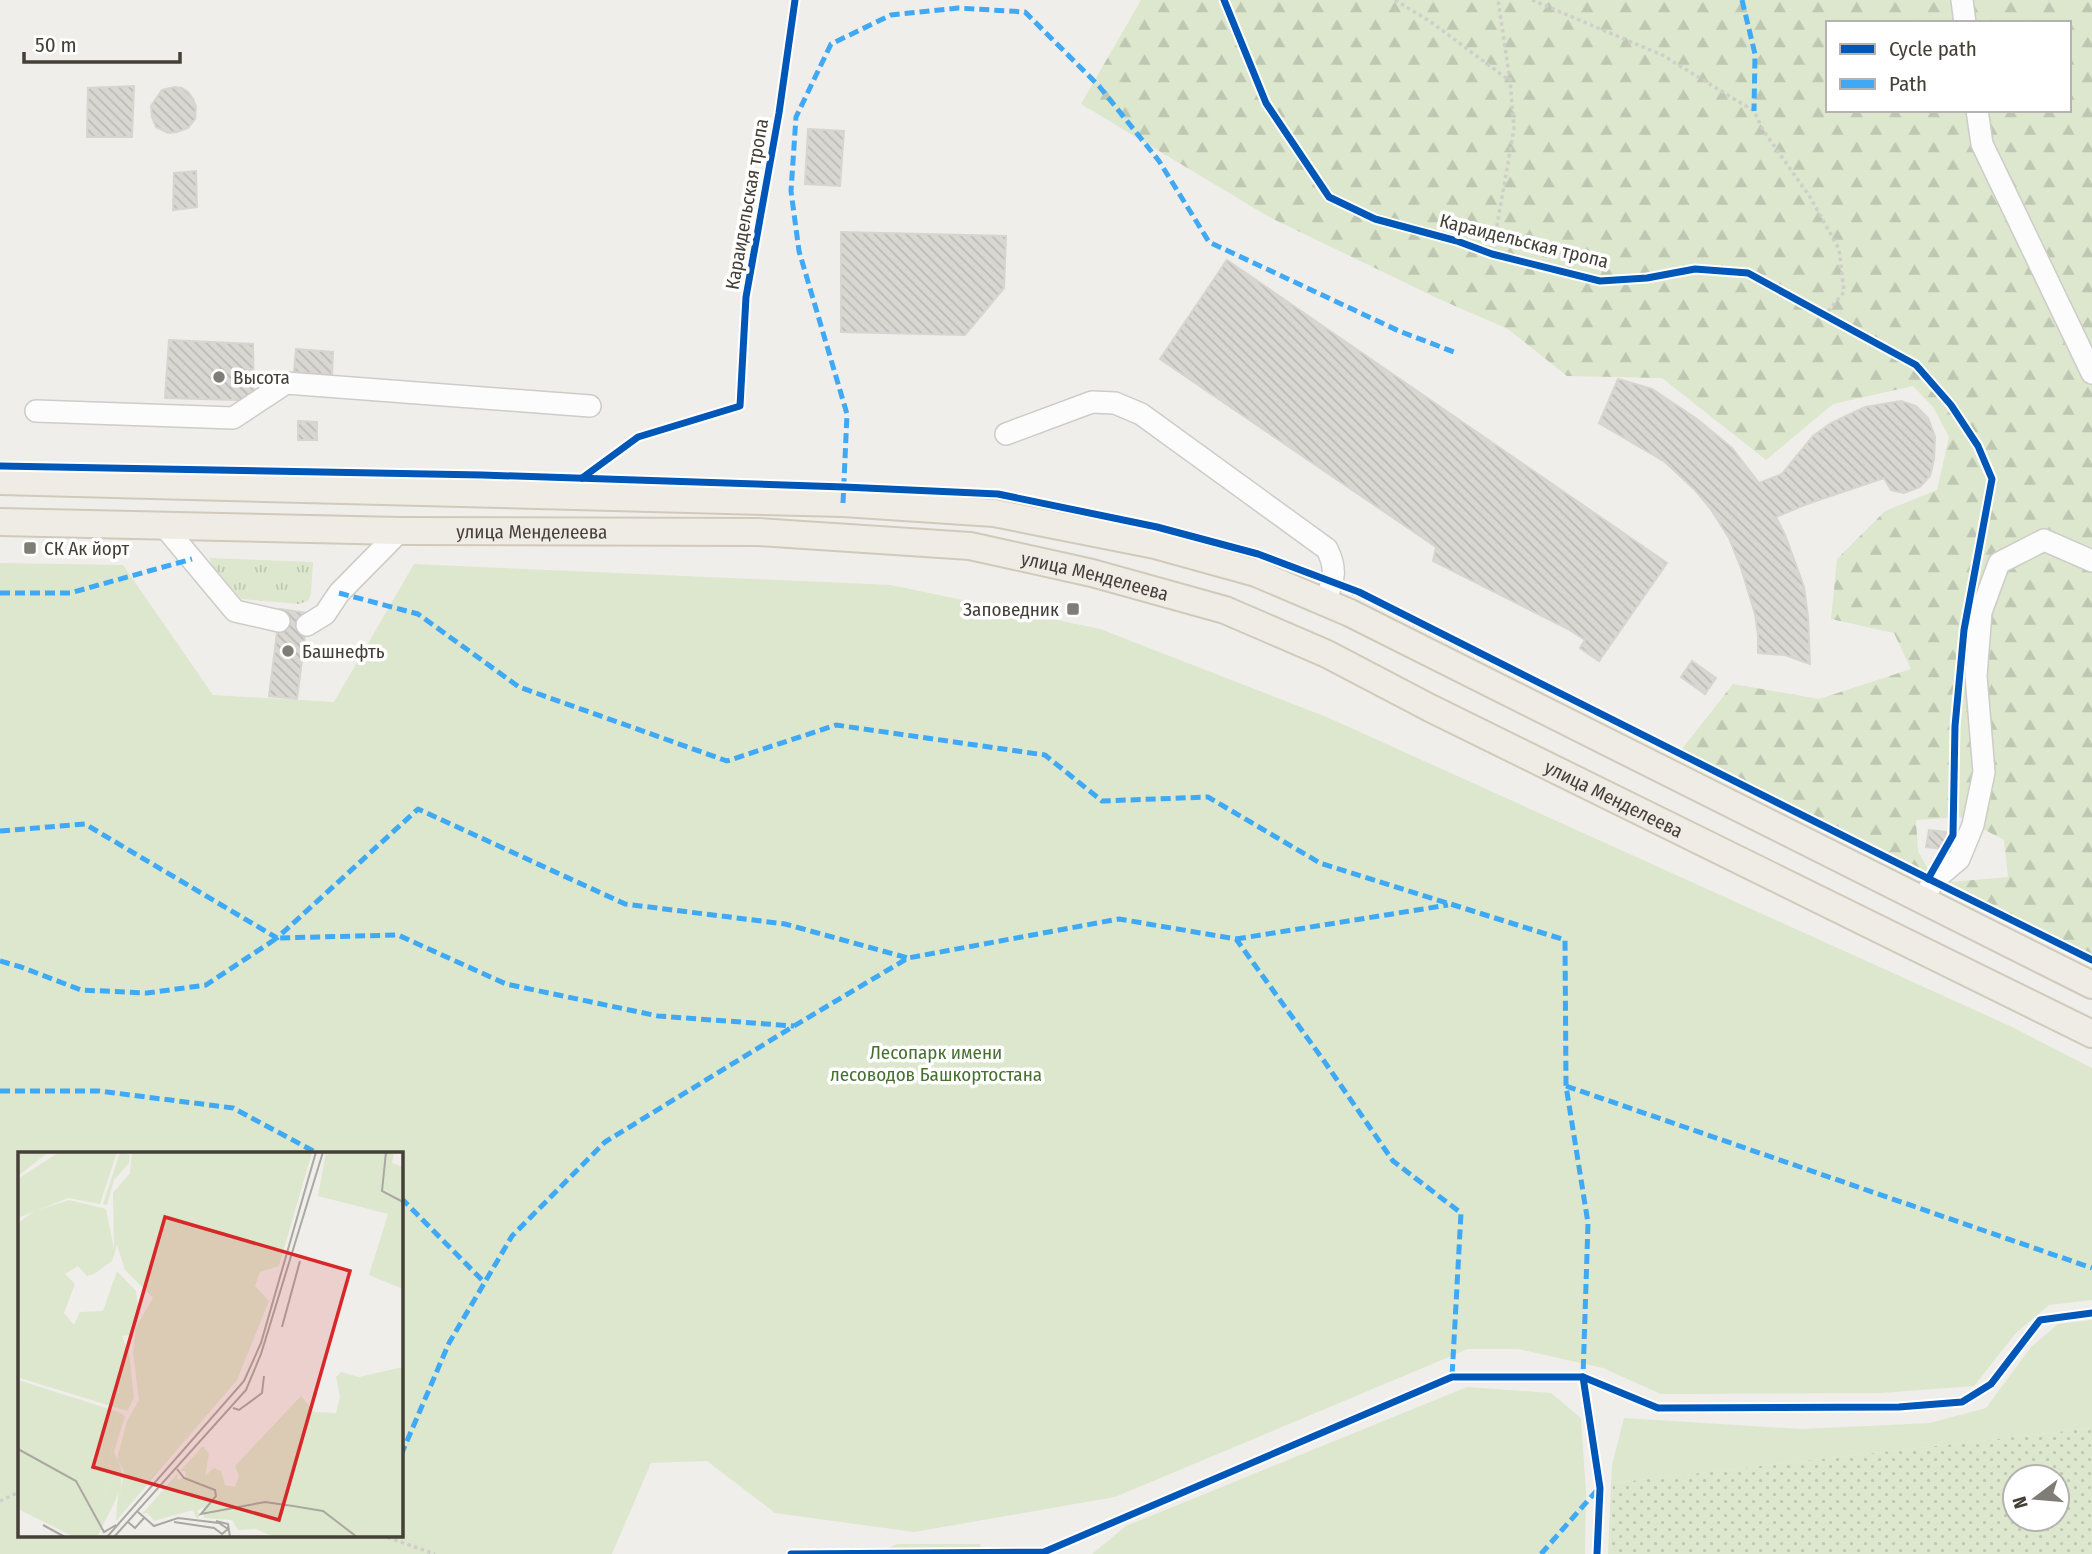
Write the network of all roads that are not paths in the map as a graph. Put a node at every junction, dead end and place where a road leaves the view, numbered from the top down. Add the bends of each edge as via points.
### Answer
1 (1962, 0) edge
2 (1965, 21) edge
3 (1977, 112) edge
4 (2092, 373) edge
5 (590, 406) dead end
6 (36, 411) dead end
7 (1006, 434) dead end
8 (0, 481) edge
9 (0, 522) edge
10 (164, 526) junction
11 (400, 531) junction
12 (2092, 561) edge
13 (1325, 602) junction
14 (279, 621) dead end
15 (307, 625) dead end
16 (1923, 901) junction
17 (2092, 985) edge
18 (2092, 1034) edge

1 - 2 street
3 - 4 street via 1982,144
5 - 6 street via 286,383 233,418
7 - 13 street via 1091,402 1115,403 1141,414 1327,550 1335,564
8 - 13 main road, улица Менделеева via 843,503 994,513 1155,545 1256,573
9 - 10 main road, улица Менделеева
10 - 11 main road, улица Менделеева
10 - 14 street via 235,611
11 - 15 street via 339,593 325,614
11 - 18 main road, улица Менделеева via 758,532 970,546 1092,573 1225,610 1327,654
12 - 16 street via 2044,540 1999,563 1981,612 1976,677 1984,772 1973,825 1959,859 1933,881
13 - 16 main road, улица Менделеева
16 - 17 main road, улица Менделеева

